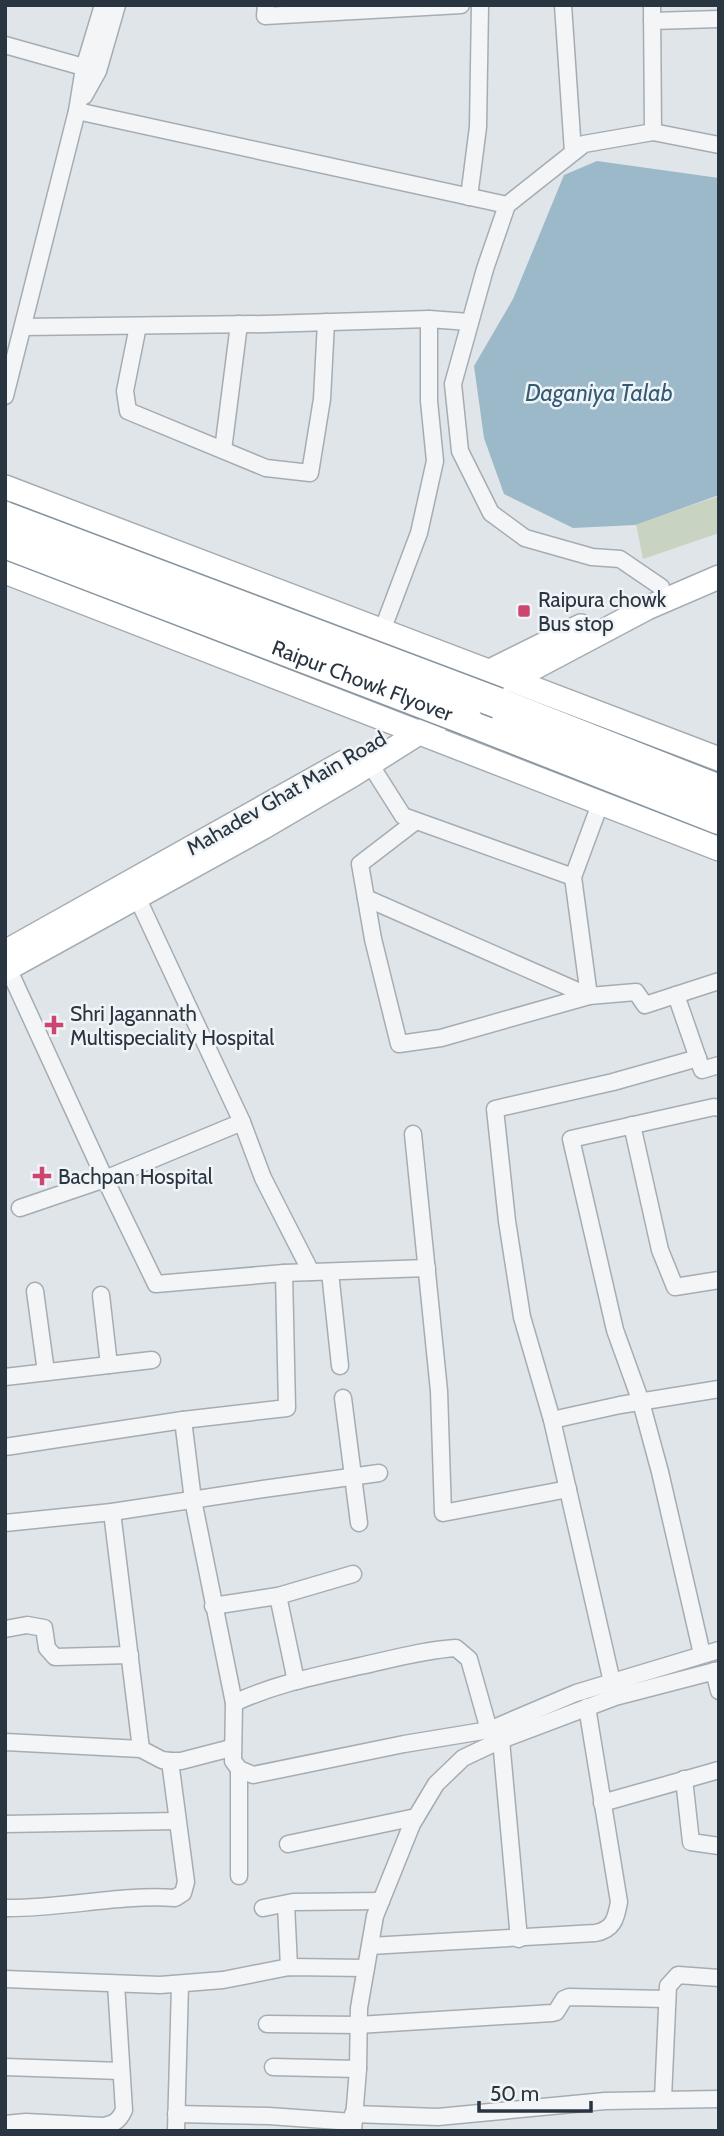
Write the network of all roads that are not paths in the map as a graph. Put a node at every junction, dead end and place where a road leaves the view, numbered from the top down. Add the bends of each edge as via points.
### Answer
1 (103, 5) edge
2 (117, 5) edge
3 (266, 5) edge
4 (461, 5) edge
5 (480, 5) edge
6 (564, 5) edge
7 (652, 13) edge
8 (719, 19) edge
9 (5, 45) edge
10 (91, 70) junction
11 (77, 111) junction
12 (653, 132) junction
13 (719, 145) edge
14 (573, 152) junction
15 (469, 197) junction
16 (506, 205) junction
17 (429, 319) junction
18 (326, 322) junction
19 (469, 323) junction
20 (239, 324) junction
21 (138, 326) junction
22 (23, 327) junction
23 (5, 396) edge
24 (223, 450) junction
25 (5, 487) edge
26 (5, 517) edge
27 (5, 543) edge
28 (719, 563) edge
29 (5, 572) edge
30 (719, 577) edge
31 (661, 587) junction
32 (382, 631) junction
33 (497, 675) junction
34 (410, 729) junction
35 (719, 759) edge
36 (370, 764) junction
37 (719, 790) edge
38 (600, 803) junction
39 (719, 819) edge
40 (416, 821) junction
41 (719, 849) edge
42 (573, 877) junction
43 (137, 897) junction
44 (366, 898) junction
45 (6, 963) edge
46 (719, 981) edge
47 (676, 995) junction
48 (589, 996) junction
49 (698, 1058) junction
50 (719, 1065) edge
51 (719, 1108) edge
52 (242, 1122) junction
53 (632, 1125) junction
54 (413, 1134) dead end
55 (105, 1179) junction
56 (20, 1208) dead end
57 (427, 1269) junction
58 (311, 1272) junction
59 (330, 1272) junction
60 (285, 1273) junction
61 (719, 1280) edge
62 (35, 1291) dead end
63 (101, 1295) dead end
64 (152, 1360) dead end
65 (109, 1365) junction
66 (340, 1366) dead end
67 (46, 1373) junction
68 (5, 1377) edge
69 (719, 1390) edge
70 (343, 1398) dead end
71 (641, 1402) junction
72 (183, 1420) junction
73 (552, 1420) junction
74 (5, 1447) edge
75 (379, 1474) dead end
76 (353, 1476) junction
77 (568, 1489) junction
78 (194, 1500) junction
79 (111, 1513) junction
80 (5, 1523) edge
81 (359, 1523) dead end
82 (353, 1574) dead end
83 (278, 1596) junction
84 (213, 1606) junction
85 (5, 1629) edge
86 (719, 1650) edge
87 (702, 1654) junction
88 (130, 1655) junction
89 (717, 1670) edge
90 (296, 1681) junction
91 (612, 1682) junction
92 (719, 1692) edge
93 (234, 1703) junction
94 (587, 1707) junction
95 (495, 1735) junction
96 (5, 1742) edge
97 (232, 1748) junction
98 (141, 1749) junction
99 (170, 1761) junction
100 (239, 1769) junction
101 (719, 1770) edge
102 (684, 1779) junction
103 (602, 1803) junction
104 (416, 1817) junction
105 (177, 1821) junction
106 (5, 1824) edge
107 (288, 1844) dead end
108 (719, 1846) edge
109 (239, 1877) dead end
110 (381, 1901) junction
111 (286, 1904) junction
112 (5, 1908) edge
113 (263, 1908) dead end
114 (519, 1939) junction
115 (370, 1946) junction
116 (289, 1967) junction
117 (366, 1968) junction
118 (719, 1978) edge
119 (5, 1979) edge
120 (116, 1984) junction
121 (180, 1985) junction
122 (667, 1999) junction
123 (267, 2024) dead end
124 (358, 2025) junction
125 (5, 2067) edge
126 (273, 2067) dead end
127 (358, 2069) junction
128 (121, 2071) junction
129 (663, 2099) junction
130 (719, 2099) edge
131 (353, 2122) edge
132 (176, 2123) edge
133 (5, 2124) edge
134 (117, 2128) edge

1 - 10 street
2 - 10 street
3 - 4 street via 265,16
5 - 15 street via 478,127
6 - 14 street
7 - 8 street
7 - 12 street
9 - 10 street
10 - 11 street
11 - 15 street
11 - 22 street
12 - 13 street
12 - 14 street via 584,144
14 - 16 street
15 - 16 street
16 - 19 street
17 - 18 street
17 - 19 street
17 - 32 street via 435,461 419,533
18 - 20 street
18 - 24 street via 322,399 310,473 266,468
19 - 31 street via 453,384 460,451 491,513 526,538 592,557 620,559
20 - 21 street
20 - 24 street
21 - 22 street
21 - 24 street via 125,391 128,411
22 - 23 street
25 - 32 street
26 - 37 highway, Raipur Chowk Flyover, bridge
27 - 39 highway, Raipur Chowk Flyover, bridge
28 - 31 street, Mahadev Ghat Main Road
29 - 34 street
30 - 33 street via 647,608 530,670
31 - 33 street, Mahadev Ghat Main Road
32 - 33 street
33 - 34 street, Mahadev Ghat Main Road via 417,719
33 - 35 street
34 - 36 street
34 - 38 street
34 - 45 street, Mahadev Ghat Main Road via 336,767
36 - 40 street via 403,816
36 - 43 street
38 - 41 street
38 - 42 street
40 - 42 street
40 - 44 street via 360,863
42 - 48 street
43 - 45 street
43 - 52 street
44 - 48 street
44 - 48 street via 399,1044 441,1038
45 - 55 street
46 - 47 street
47 - 48 street via 645,1004 636,992
47 - 49 street
49 - 50 street via 702,1070
49 - 73 street via 495,1109 523,1317
51 - 53 street
52 - 55 street
52 - 58 street via 263,1178
53 - 61 street via 660,1250 675,1287
53 - 71 street via 571,1139 615,1331
54 - 57 street
55 - 56 street
55 - 60 street via 156,1284
57 - 59 street
57 - 77 street via 439,1391 443,1513
58 - 59 street
58 - 60 street
59 - 66 street
60 - 72 street via 286,1408
62 - 67 street
63 - 65 street
64 - 65 street
65 - 67 street
67 - 68 street
69 - 71 street
70 - 76 street
71 - 73 street
71 - 87 street
72 - 74 street
72 - 78 street
73 - 77 street
75 - 76 street
76 - 78 street
76 - 81 street
77 - 91 street
78 - 79 street
78 - 84 street
79 - 80 street
79 - 88 street
82 - 83 street
83 - 84 street
83 - 90 street
84 - 93 street
85 - 88 street via 44,1628 47,1648 55,1657
86 - 87 street
87 - 91 street
88 - 98 street
89 - 92 street
89 - 94 street
90 - 93 street
90 - 95 street via 457,1648 469,1659
91 - 95 street via 576,1693
93 - 97 street
94 - 95 street
94 - 103 street
95 - 100 street via 404,1744 278,1772 253,1775
95 - 104 street via 436,1784
95 - 114 street
96 - 98 street
97 - 99 street
97 - 100 street
98 - 99 street
99 - 105 street
100 - 109 street
101 - 102 street
102 - 103 street
102 - 108 street via 691,1842
103 - 114 street via 619,1902 612,1926 595,1933
104 - 107 street
104 - 110 street
105 - 106 street
105 - 112 street via 186,1882 183,1894
110 - 111 street
110 - 115 street
111 - 113 street
111 - 116 street
114 - 115 street
115 - 117 street
116 - 117 street
116 - 121 street
117 - 124 street
118 - 122 street via 678,1975 668,1986
119 - 120 street
120 - 121 street
120 - 128 street
121 - 132 street
122 - 124 street via 569,1997 556,2012
122 - 129 street
123 - 124 street
124 - 127 street
125 - 128 street
126 - 127 street
127 - 131 street
128 - 134 street via 124,2110
129 - 130 street
129 - 131 street
131 - 132 street via 269,2116
133 - 134 street

